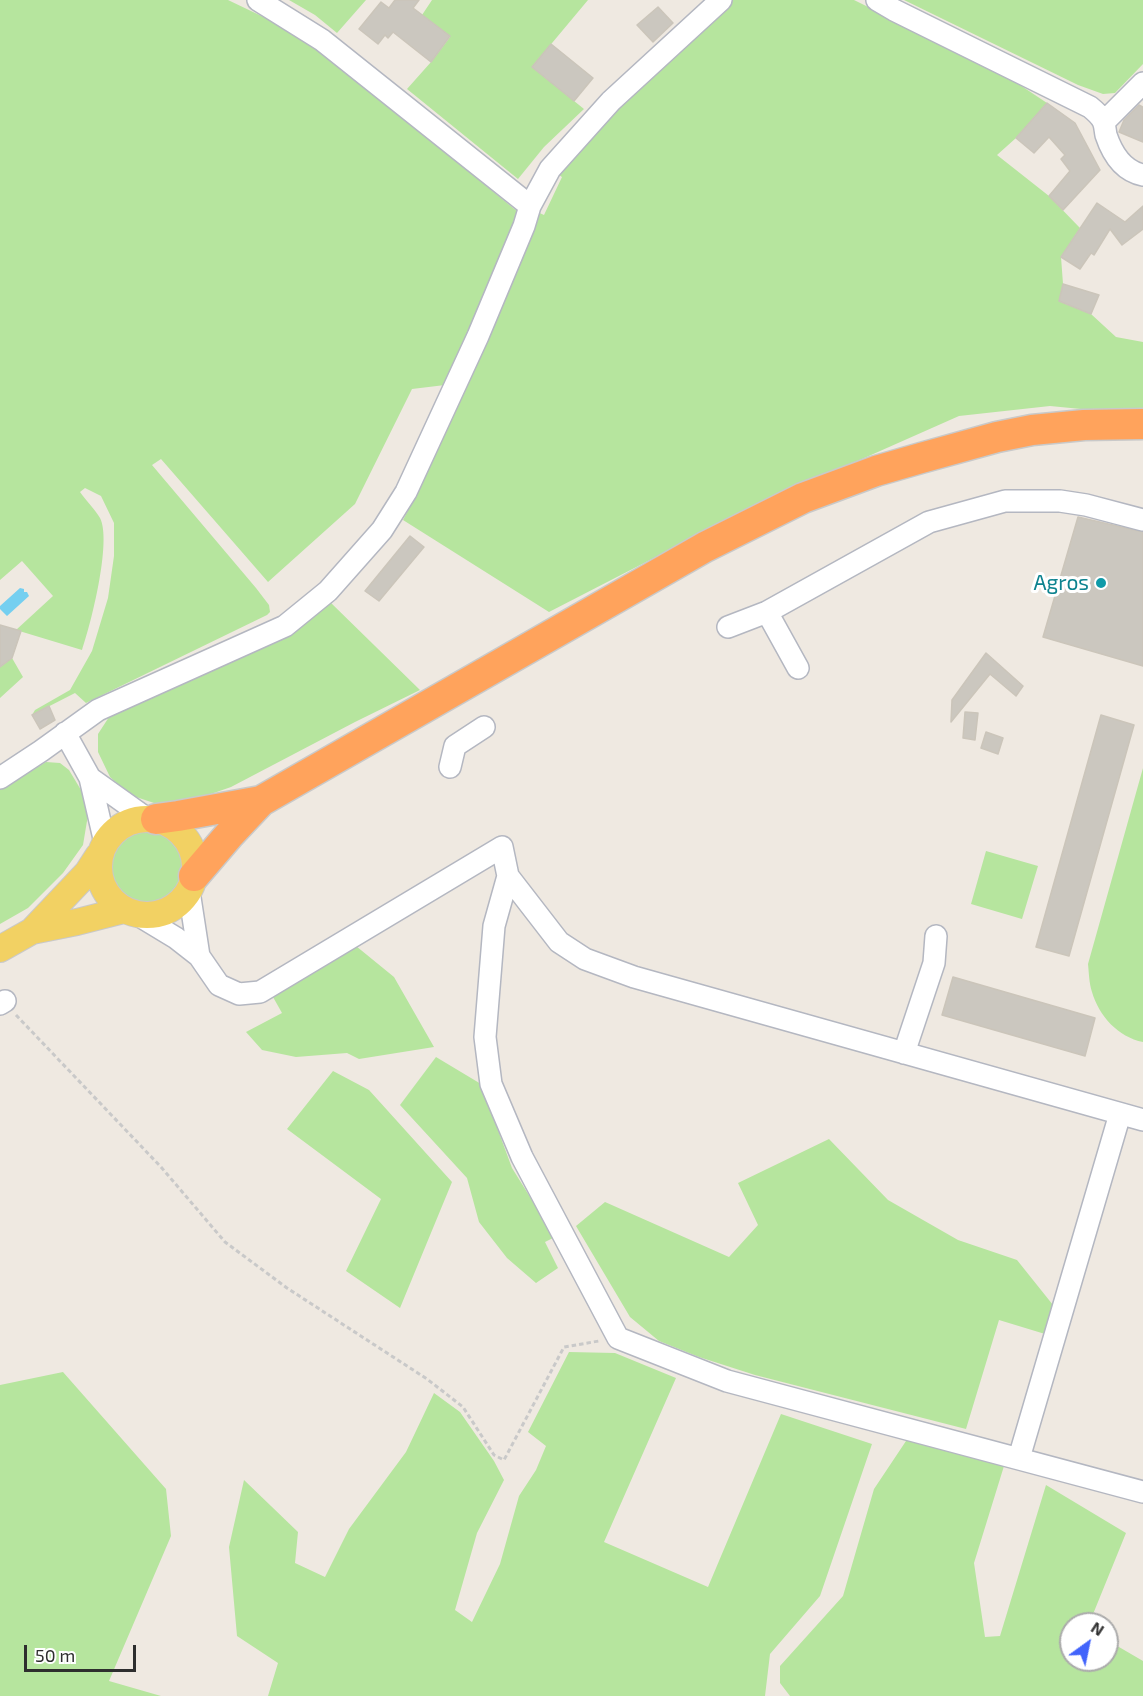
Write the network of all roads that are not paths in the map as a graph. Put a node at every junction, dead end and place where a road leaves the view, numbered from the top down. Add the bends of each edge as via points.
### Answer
1 (258, 0) edge
2 (721, 0) edge
3 (877, 0) edge
4 (1143, 83) edge
5 (1104, 122) junction
6 (1143, 174) edge
7 (530, 206) junction
8 (1143, 424) edge
9 (1143, 445) edge
10 (938, 453) junction
11 (1143, 520) edge
12 (767, 612) junction
13 (728, 627) dead end
14 (798, 668) dead end
15 (484, 727) dead end
16 (65, 732) junction
17 (450, 767) dead end
18 (0, 778) edge
19 (90, 778) junction
20 (261, 801) junction
21 (151, 819) junction
22 (102, 849) junction
23 (508, 876) junction
24 (192, 884) junction
25 (131, 912) junction
26 (32, 931) junction
27 (936, 936) dead end
28 (0, 949) edge
29 (199, 956) junction
30 (904, 1053) junction
31 (1120, 1114) junction
32 (1143, 1120) edge
33 (1019, 1458) junction
34 (1143, 1492) edge

1 - 7 street via 322,40
2 - 7 street via 611,101 550,168
3 - 5 street via 1077,99
4 - 5 street
5 - 6 street via 1119,162
7 - 16 street via 478,336 406,492 382,530 327,591 285,626 98,710
8 - 10 highway via 1032,430
9 - 10 highway via 1023,446
10 - 20 highway via 821,491 739,530
11 - 12 street via 1060,501 1005,501 929,522
12 - 13 street
12 - 14 street
15 - 17 street via 455,746
16 - 18 street
16 - 19 street
19 - 21 street
19 - 22 street
20 - 21 highway
20 - 24 highway
21 - 22 main road via 125,824
21 - 24 main road via 174,826 190,847 195,861
22 - 25 main road via 97,866 102,888 111,900
22 - 26 main road via 87,873
23 - 29 street via 501,847 260,992 239,994 219,985
23 - 30 street via 559,942 585,959 634,977
23 - 33 street via 494,926 485,1037 491,1084 522,1157 618,1338 727,1380
24 - 25 main road via 180,903 167,911 152,915
24 - 29 street
25 - 26 main road
25 - 29 street
26 - 28 main road
27 - 30 street via 934,963
30 - 31 street
31 - 32 street
31 - 33 street
33 - 34 street

